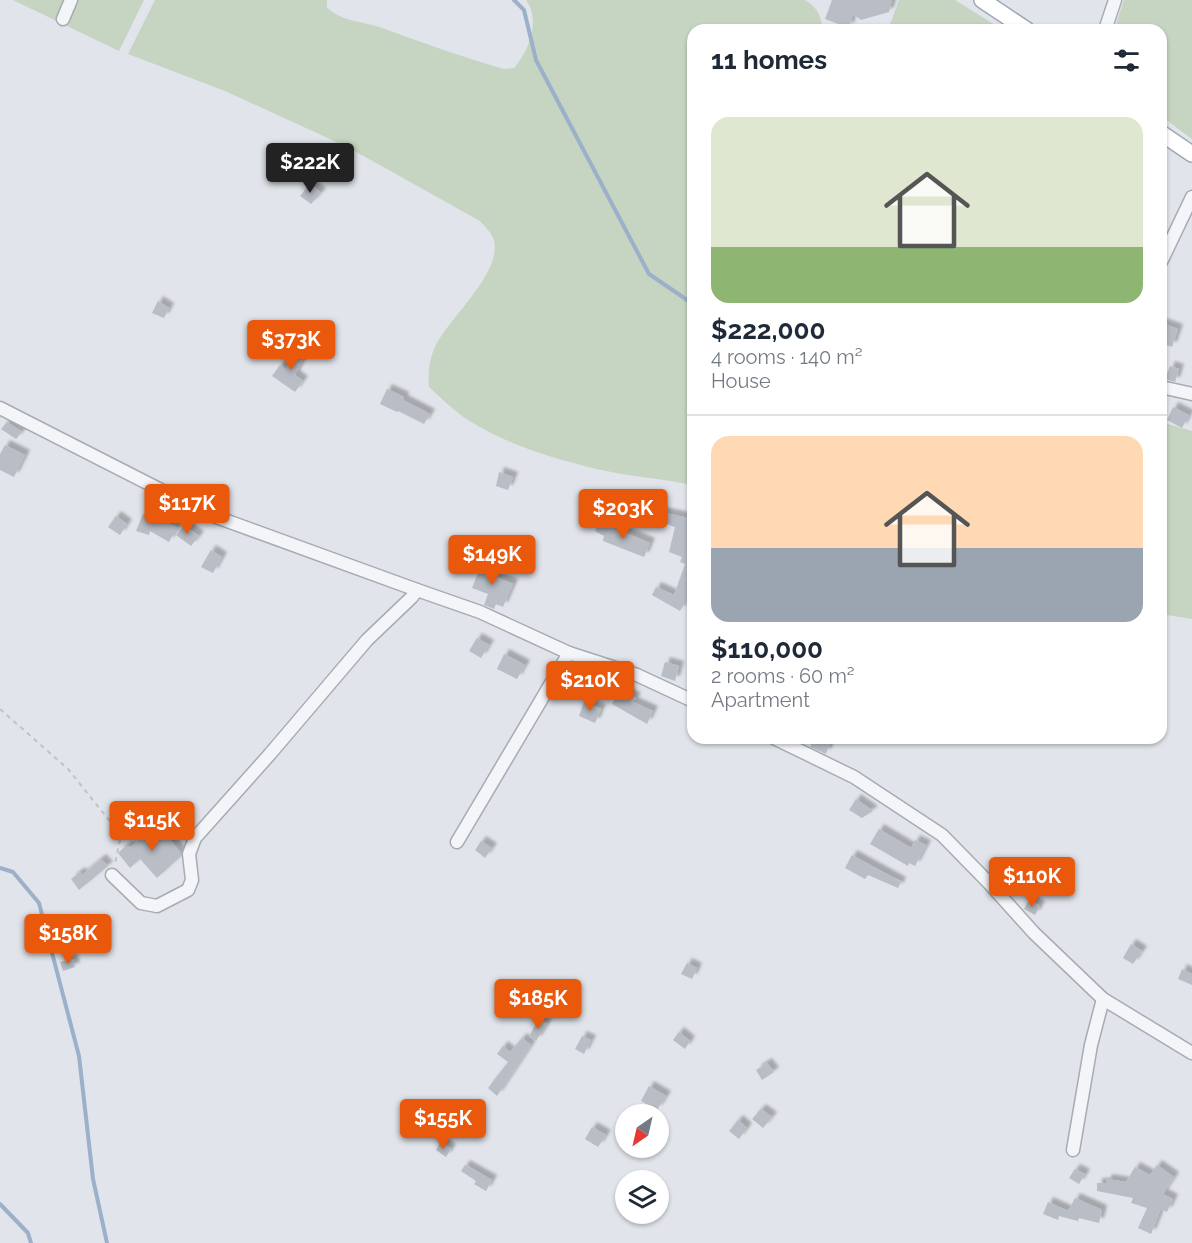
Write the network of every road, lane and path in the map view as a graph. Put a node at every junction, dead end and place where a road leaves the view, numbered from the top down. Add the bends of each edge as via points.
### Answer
1 (71, 0) edge
2 (982, 0) edge
3 (1115, 0) edge
4 (63, 19) dead end
5 (1018, 24) edge
6 (1107, 24) edge
7 (1167, 137) edge
8 (1192, 154) edge
9 (1192, 197) edge
10 (1174, 235) junction
11 (1167, 237) edge
12 (1167, 250) edge
13 (1167, 388) edge
14 (1192, 394) edge
15 (0, 408) edge
16 (417, 590) junction
17 (569, 653) junction
18 (687, 698) edge
19 (0, 709) edge
20 (786, 744) edge
21 (457, 842) dead end
22 (112, 875) joint
23 (1103, 999) junction
24 (1192, 1053) edge
25 (1073, 1150) dead end

1 - 4 street
2 - 5 main road
3 - 6 street
7 - 8 main road
9 - 10 street
10 - 11 street
10 - 12 street
13 - 14 street
15 - 16 street via 208,514
16 - 17 street via 480,612
16 - 22 street via 367,640 195,838 189,854 192,880 188,890 157,906 141,903
17 - 18 street via 637,675
17 - 21 street
19 - 22 path via 68,769 121,835
20 - 23 street via 854,777 942,836
23 - 24 street
23 - 25 street

